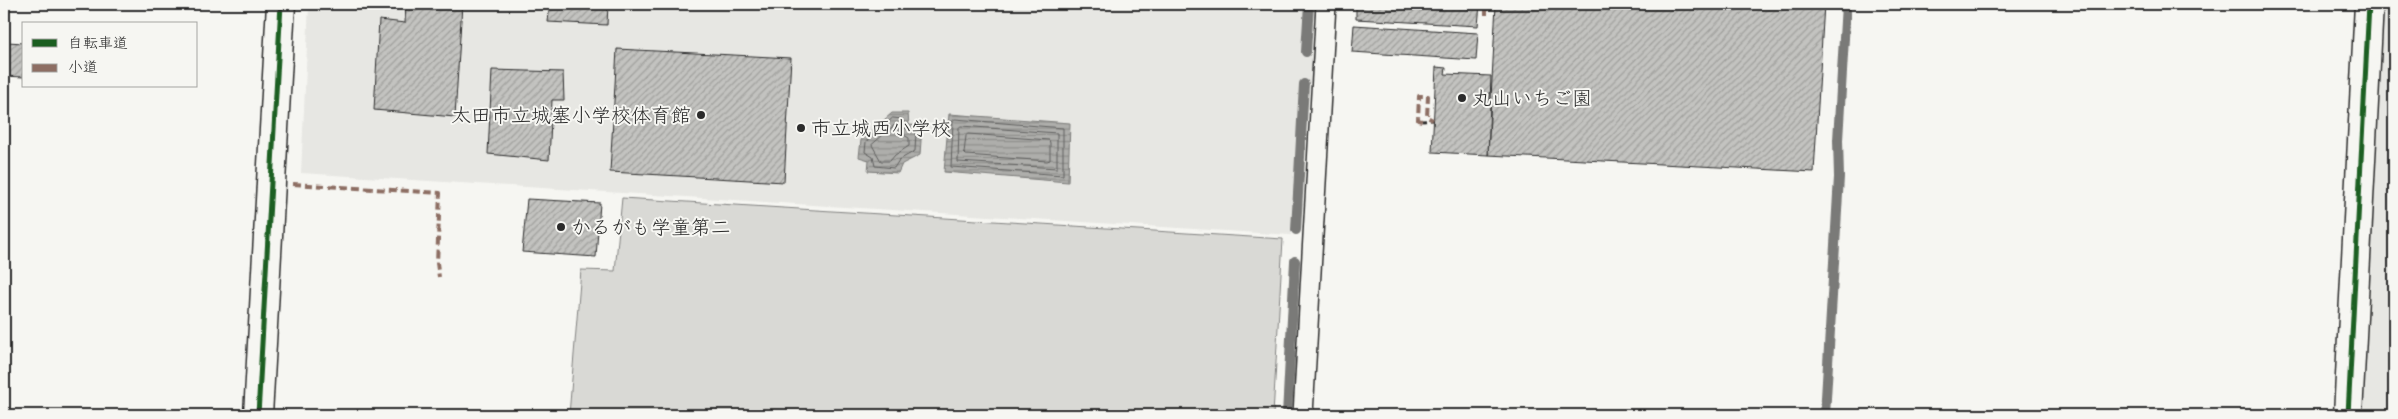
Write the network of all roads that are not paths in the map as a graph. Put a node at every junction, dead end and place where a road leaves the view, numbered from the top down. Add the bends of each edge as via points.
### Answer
1 (281, 4) edge
2 (1326, 4) edge
3 (2369, 4) edge
4 (258, 415) edge
5 (1303, 415) edge
6 (2348, 415) edge

1 - 4 street
2 - 5 lane
3 - 6 street

